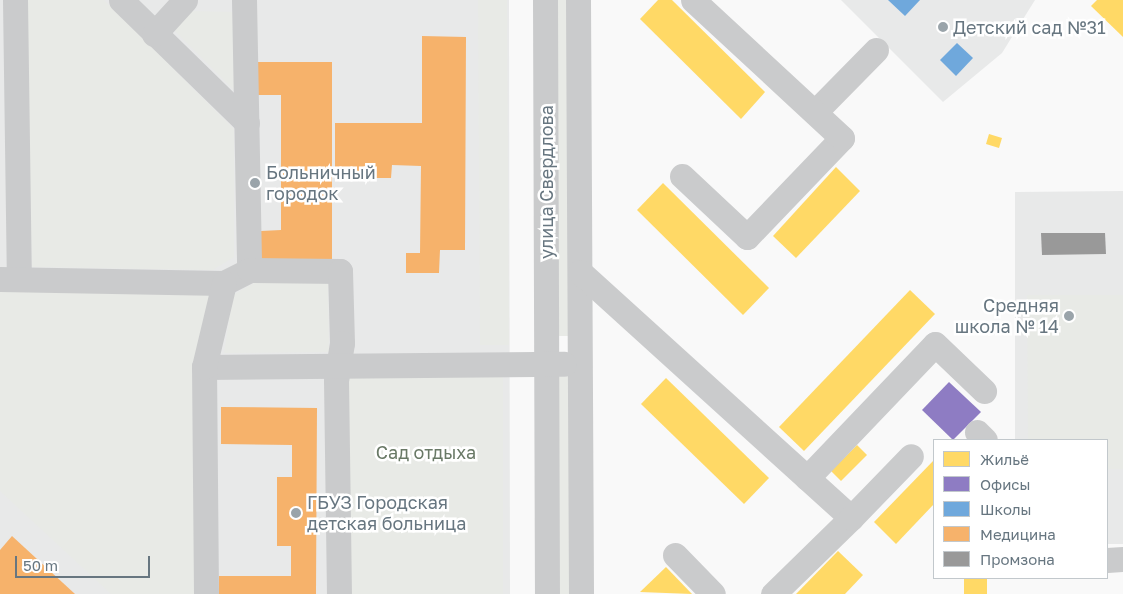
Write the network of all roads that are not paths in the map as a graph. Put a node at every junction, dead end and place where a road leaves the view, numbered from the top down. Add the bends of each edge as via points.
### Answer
1 (15, 0) edge
2 (121, 0) edge
3 (185, 0) edge
4 (244, 0) edge
5 (545, 0) edge
6 (578, 0) edge
7 (694, 0) edge
8 (154, 34) junction
9 (876, 50) dead end
10 (815, 112) junction
11 (247, 123) junction
12 (682, 176) dead end
13 (249, 270) junction
14 (580, 272) junction
15 (9, 279) edge
16 (224, 283) junction
17 (581, 363) junction
18 (546, 364) junction
19 (339, 366) junction
20 (204, 367) junction
21 (984, 391) dead end
22 (911, 456) dead end
23 (807, 478) junction
24 (851, 518) junction
25 (675, 556) dead end
26 (1123, 559) edge
27 (1108, 560) edge
28 (206, 594) edge
29 (339, 594) edge
30 (547, 594) edge
31 (581, 594) edge
32 (714, 594) edge
33 (773, 594) edge

1 - 15 street
2 - 8 street
3 - 8 street
4 - 11 street
5 - 18 street, улица Свердлова
6 - 14 street, улица Свердлова
7 - 10 street
8 - 11 street
9 - 10 street
10 - 12 street via 842,138 747,237
11 - 13 street
13 - 16 street
13 - 19 street via 340,271
14 - 17 street, улица Свердлова
14 - 23 street
15 - 16 street
16 - 20 street
17 - 18 street
17 - 31 street, улица Свердлова
18 - 19 street
18 - 30 street, улица Свердлова
19 - 20 street
19 - 29 street via 336,380
20 - 28 street
21 - 23 street via 935,344
22 - 24 street
23 - 24 street
24 - 33 street
25 - 32 street
26 - 27 street

